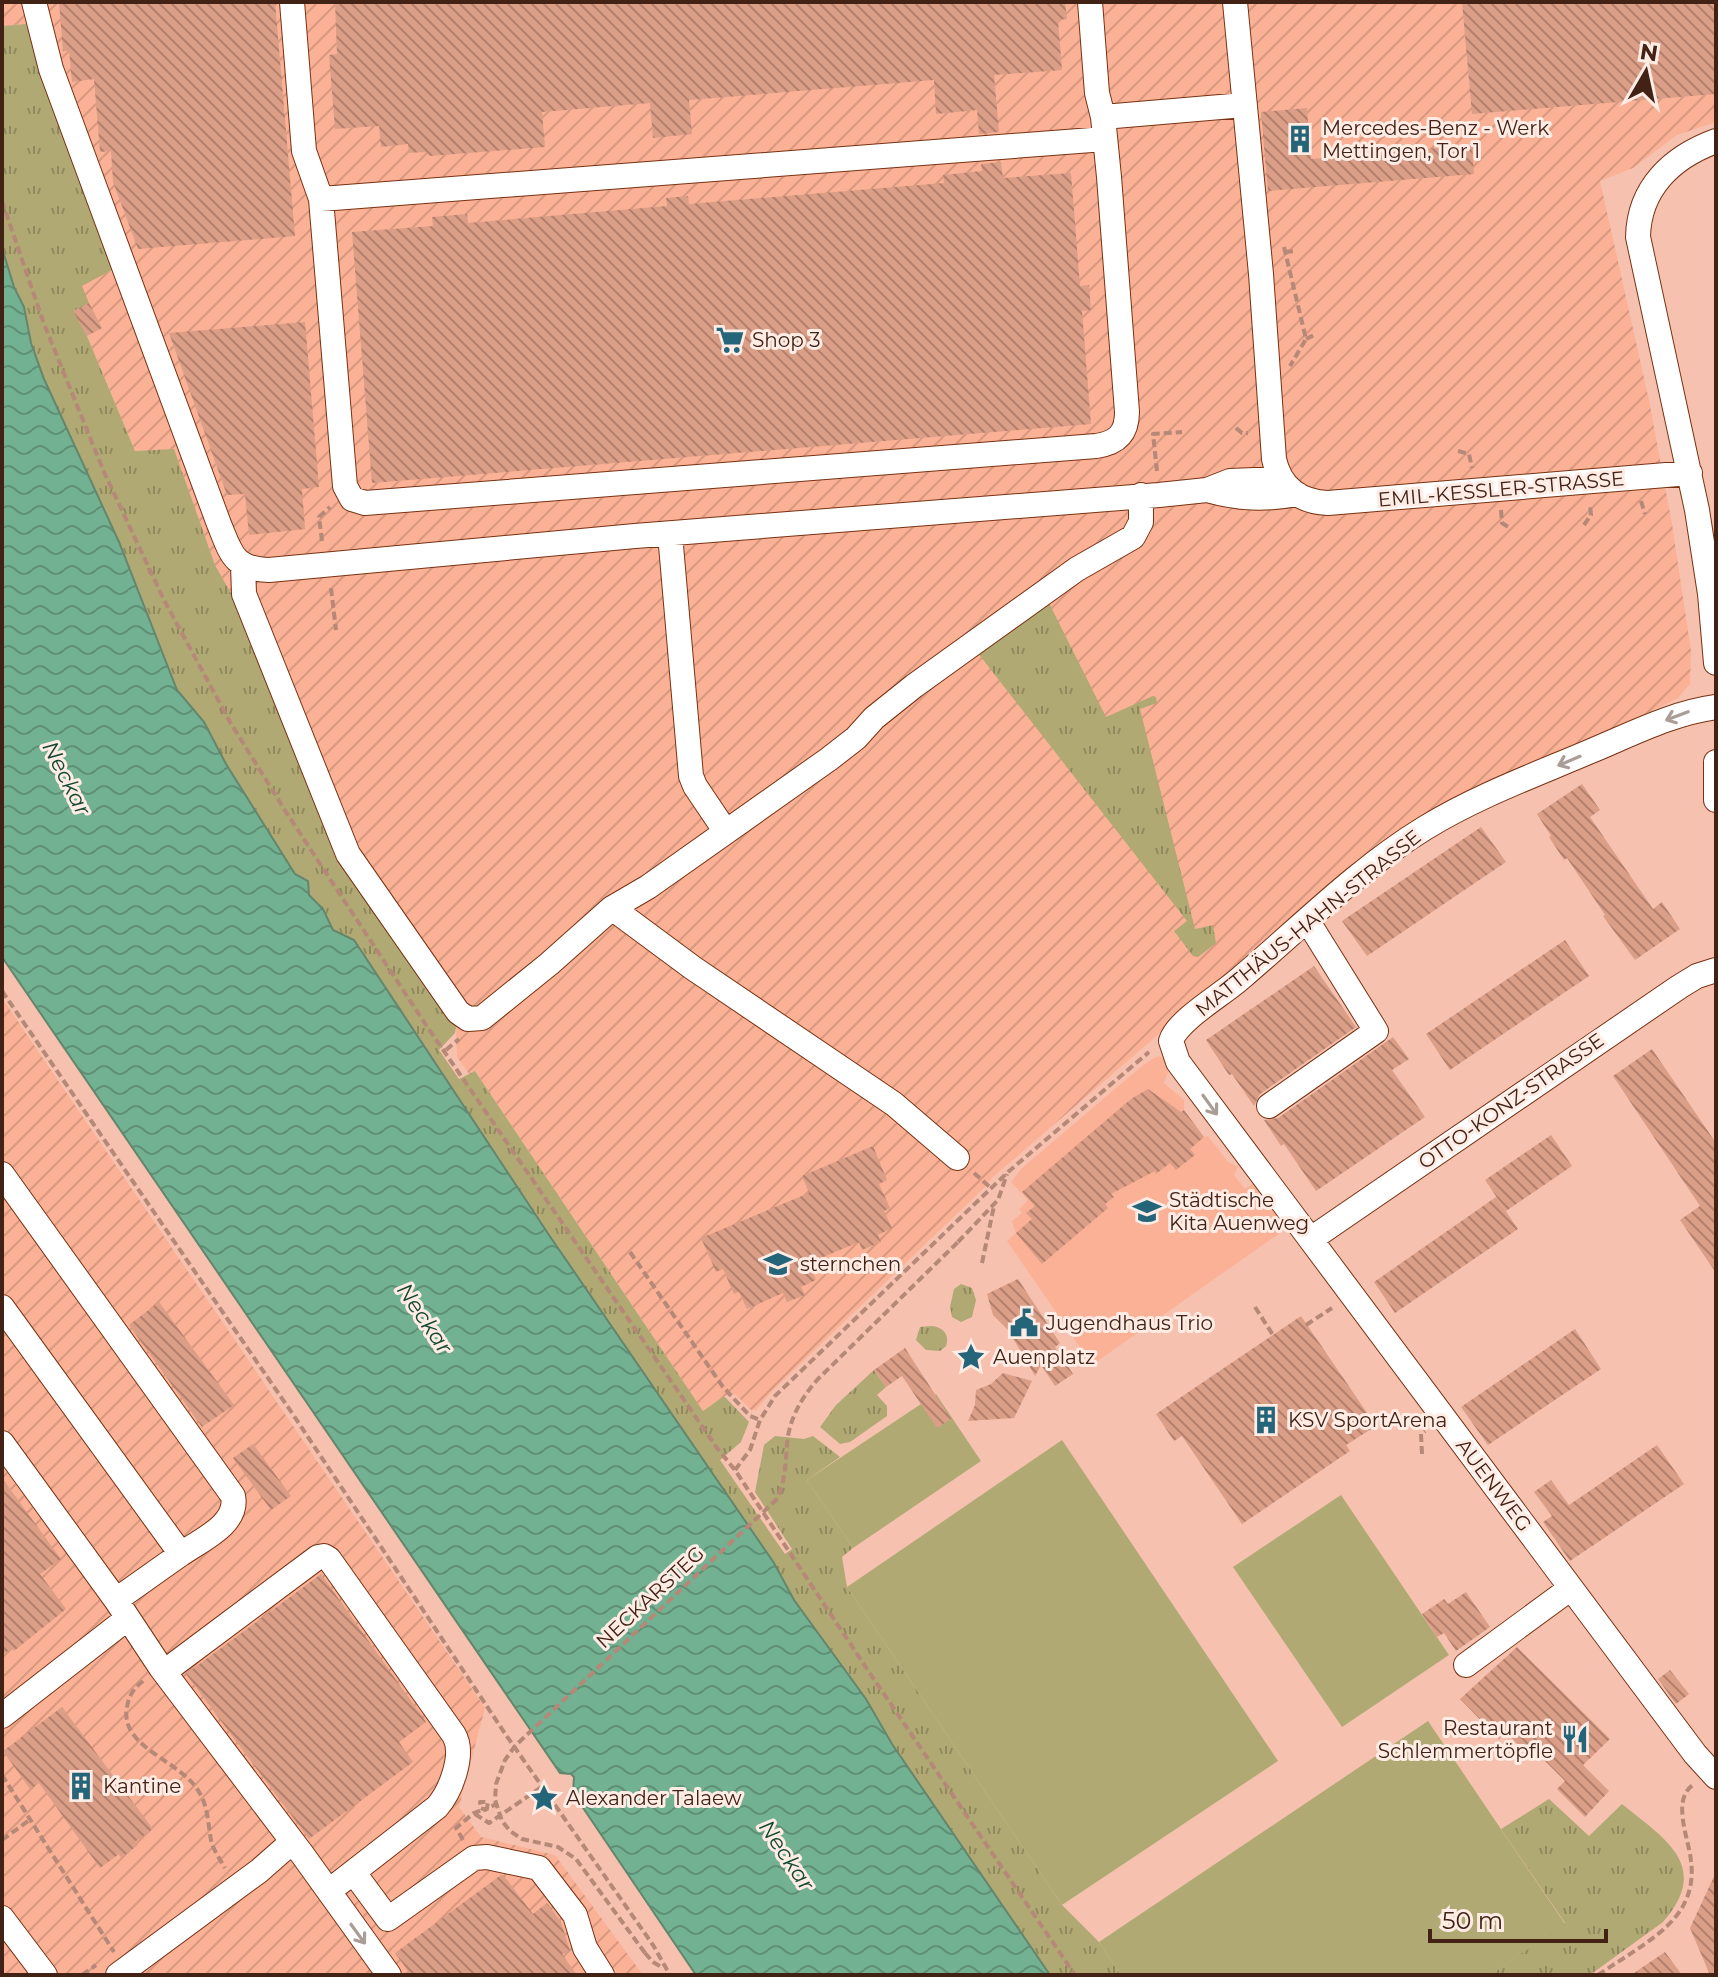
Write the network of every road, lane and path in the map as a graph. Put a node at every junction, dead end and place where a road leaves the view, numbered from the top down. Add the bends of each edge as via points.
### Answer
1 (34, 2) edge
2 (292, 2) edge
3 (1090, 2) edge
4 (1235, 2) edge
5 (1244, 105) junction
6 (1104, 128) junction
7 (1716, 141) edge
8 (321, 199) junction
9 (2, 201) edge
10 (1283, 242) dead end
11 (1295, 251) dead end
12 (1285, 252) junction
13 (1316, 334) dead end
14 (1306, 339) junction
15 (1286, 373) dead end
16 (1182, 432) dead end
17 (1473, 470) dead end
18 (1459, 471) dead end
19 (1690, 473) junction
20 (1289, 487) junction
21 (1150, 495) junction
22 (670, 534) junction
23 (243, 565) junction
24 (1716, 663) edge
25 (1716, 707) edge
26 (1716, 762) edge
27 (1716, 800) edge
28 (726, 832) junction
29 (612, 908) junction
30 (1307, 920) junction
31 (1716, 970) edge
32 (2, 991) edge
33 (1172, 1038) junction
34 (1269, 1106) dead end
35 (957, 1158) dead end
36 (1008, 1172) junction
37 (2, 1174) edge
38 (995, 1204) junction
39 (1311, 1239) junction
40 (630, 1252) dead end
41 (982, 1263) dead end
42 (2, 1307) edge
43 (1255, 1307) dead end
44 (1323, 1314) dead end
45 (1306, 1325) dead end
46 (1273, 1335) dead end
47 (760, 1420) junction
48 (2, 1443) edge
49 (735, 1470) junction
50 (181, 1554) junction
51 (1571, 1588) junction
52 (122, 1609) junction
53 (1466, 1665) dead end
54 (162, 1670) junction
55 (2, 1716) edge
56 (1715, 1773) edge
57 (2, 1775) edge
58 (543, 1786) junction
59 (496, 1804) junction
60 (474, 1813) junction
61 (31, 1819) junction
62 (467, 1819) dead end
63 (2, 1840) edge
64 (292, 1842) junction
65 (354, 1873) junction
66 (219, 1877) dead end
67 (329, 1891) junction
68 (2, 1918) edge
69 (116, 1964) edge
70 (665, 1968) junction
71 (45, 1975) edge
72 (389, 1975) edge
73 (602, 1975) edge
74 (670, 1975) edge
75 (1075, 1975) edge
76 (1598, 1975) edge

1 - 23 street via 51,69 141,313 230,550
2 - 8 street via 304,151
3 - 6 street
4 - 5 street
5 - 6 street
5 - 20 street via 1274,459
6 - 8 street
6 - 8 street via 1127,412 1124,431 1116,440 1096,446 361,503 346,490
7 - 19 street via 1692,150 1663,173 1645,200 1638,227
9 - 49 path via 44,324 104,472 164,600 230,722 426,1025
10 - 12 path
11 - 12 path
12 - 14 path
13 - 14 path
14 - 15 path
16 - 21 path via 1153,434
17 - 18 path
19 - 20 street, EMIL-KESSLER-STRASSE via 1336,503 1315,502
19 - 24 street
20 - 21 street, EMIL-KESSLER-STRASSE via 1230,481 1207,490
21 - 22 street, EMIL-KESSLER-STRASSE
21 - 28 street via 1133,537 988,632 829,759
22 - 23 street, EMIL-KESSLER-STRASSE via 269,570
22 - 28 street via 691,776
23 - 29 street via 244,594 345,848 458,1012 468,1019 482,1018
25 -> 30 street, MATTHÄUS-HAHN-STRASSE via 1682,714 1470,804 1400,845
26 - 27 street
28 - 29 street
29 - 35 street via 894,1104
30 - 33 street, MATTHÄUS-HAHN-STRASSE
30 - 34 street via 1376,1031
31 - 39 street, OTTO-KONZ-STRASSE via 1691,979
32 - 58 path
33 - 36 path
33 -> 39 street, AUENWEG via 1178,1062
36 - 38 path
36 - 47 path via 775,1396
37 - 50 street via 233,1496 230,1519
38 - 41 path
38 - 59 path, NECKARSTEG, bridge via 818,1379 792,1422 776,1500 515,1746 498,1775
39 - 51 street, AUENWEG
40 - 47 path via 723,1387
42 - 50 street
43 - 46 path
44 - 45 path
47 - 49 path via 750,1450
48 - 52 street
49 - 75 path
50 - 52 street
51 - 53 street
51 - 56 street, AUENWEG via 1695,1754
52 - 54 street
52 - 55 street
54 - 64 street
54 - 65 street via 318,1557 329,1559 459,1747 442,1801
54 - 66 path via 132,1691 126,1722 134,1737 186,1774 201,1793 213,1846 227,1871
56 - 76 path via 1684,1795 1692,1871 1683,1907 1668,1925
57 - 61 path
58 - 60 path via 489,1823
58 - 70 path
59 - 60 path, bridge via 487,1810 481,1808 480,1802 488,1802 487,1808
59 - 70 path, bridge via 502,1821 516,1835 558,1847 576,1859 645,1953
60 - 62 path
61 - 63 path
61 - 69 path
64 - 67 street
64 - 69 street via 259,1871
65 - 67 street
65 - 73 street via 388,1919 480,1856 539,1868 572,1910 585,1948
67 -> 72 street
68 - 71 street
70 - 74 path

